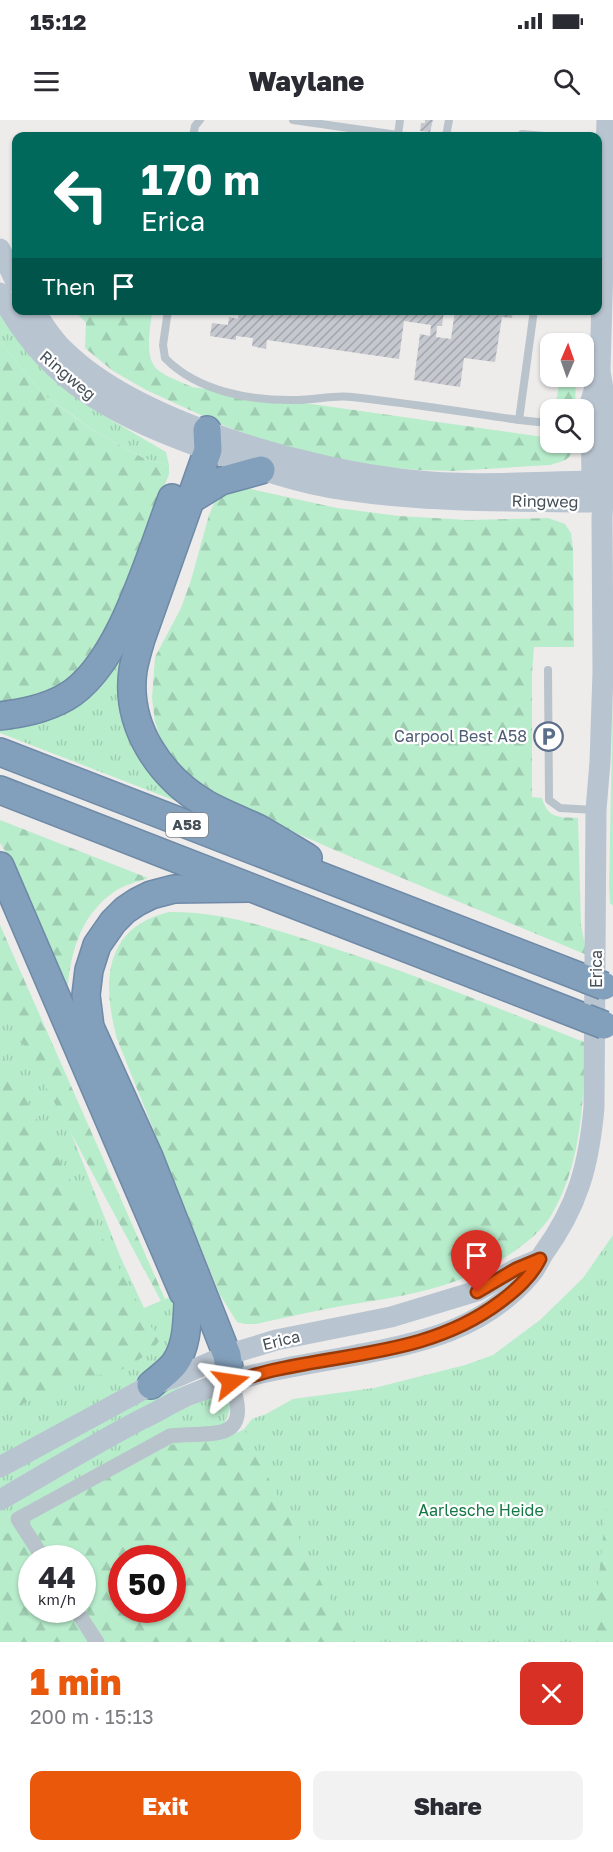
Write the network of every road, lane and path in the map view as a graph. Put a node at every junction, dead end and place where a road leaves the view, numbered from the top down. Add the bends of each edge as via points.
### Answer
1 (293, 120) edge
2 (607, 120) edge
3 (377, 132) edge
4 (0, 249) edge
5 (12, 274) edge
6 (0, 293) edge
7 (602, 299) edge
8 (38, 315) edge
9 (167, 315) edge
10 (533, 315) edge
11 (602, 315) edge
12 (519, 420) junction
13 (540, 422) edge
14 (202, 442) junction
15 (261, 470) junction
16 (595, 491) junction
17 (190, 500) junction
18 (548, 670) dead end
19 (0, 716) edge
20 (0, 752) edge
21 (0, 790) edge
22 (596, 810) junction
23 (0, 866) edge
24 (249, 888) junction
25 (374, 898) junction
26 (601, 985) edge
27 (601, 1024) edge
28 (540, 1259) junction
29 (188, 1303) junction
30 (221, 1358) junction
31 (231, 1382) junction
32 (151, 1385) junction
33 (0, 1467) edge
34 (0, 1500) edge
35 (35, 1545) edge
36 (85, 1623) edge
37 (97, 1642) edge

1 - 3 lane
2 - 7 main road, Erica
4 - 5 main road
6 - 14 main road, Ringweg via 30,343 74,384 134,421
8 - 14 main road, Ringweg via 64,351 108,385
9 - 12 lane via 165,358 190,376 222,391 282,400 350,397
10 - 12 lane
11 - 16 main road, Erica via 600,371 607,413
12 - 13 lane
14 - 15 main road, Ringweg
14 - 16 main road, Ringweg via 376,476
14 - 17 highway, A58
14 - 19 highway via 115,642 85,683 44,708
15 - 16 main road, Ringweg via 344,490 447,500
15 - 17 highway via 231,476
16 - 22 main road, Erica via 590,762
17 - 25 highway, A58 via 134,665 134,700 143,737 169,776 192,795 261,830
18 - 22 lane via 549,800 560,808
20 - 25 highway, A58
21 - 24 highway, A58
22 - 28 main road, Erica via 592,1130 580,1190 566,1221
23 - 29 highway
24 - 27 highway, A58
24 - 30 highway, A58 via 174,889 137,902 113,922 97,945 88,970 86,995 90,1027 149,1157
25 - 26 highway, A58
28 - 30 main road, Erica via 477,1292 391,1317 276,1340
28 - 31 main road, Erica via 534,1271 508,1296 453,1331 414,1344 277,1369
29 - 30 highway
29 - 32 highway via 182,1351 175,1364
30 - 31 highway
30 - 32 main road, Erica
31 - 34 main road, Erica via 187,1396
31 - 35 street via 237,1404 233,1426 207,1436 170,1436 18,1519
32 - 33 main road, Erica
36 - 37 street

